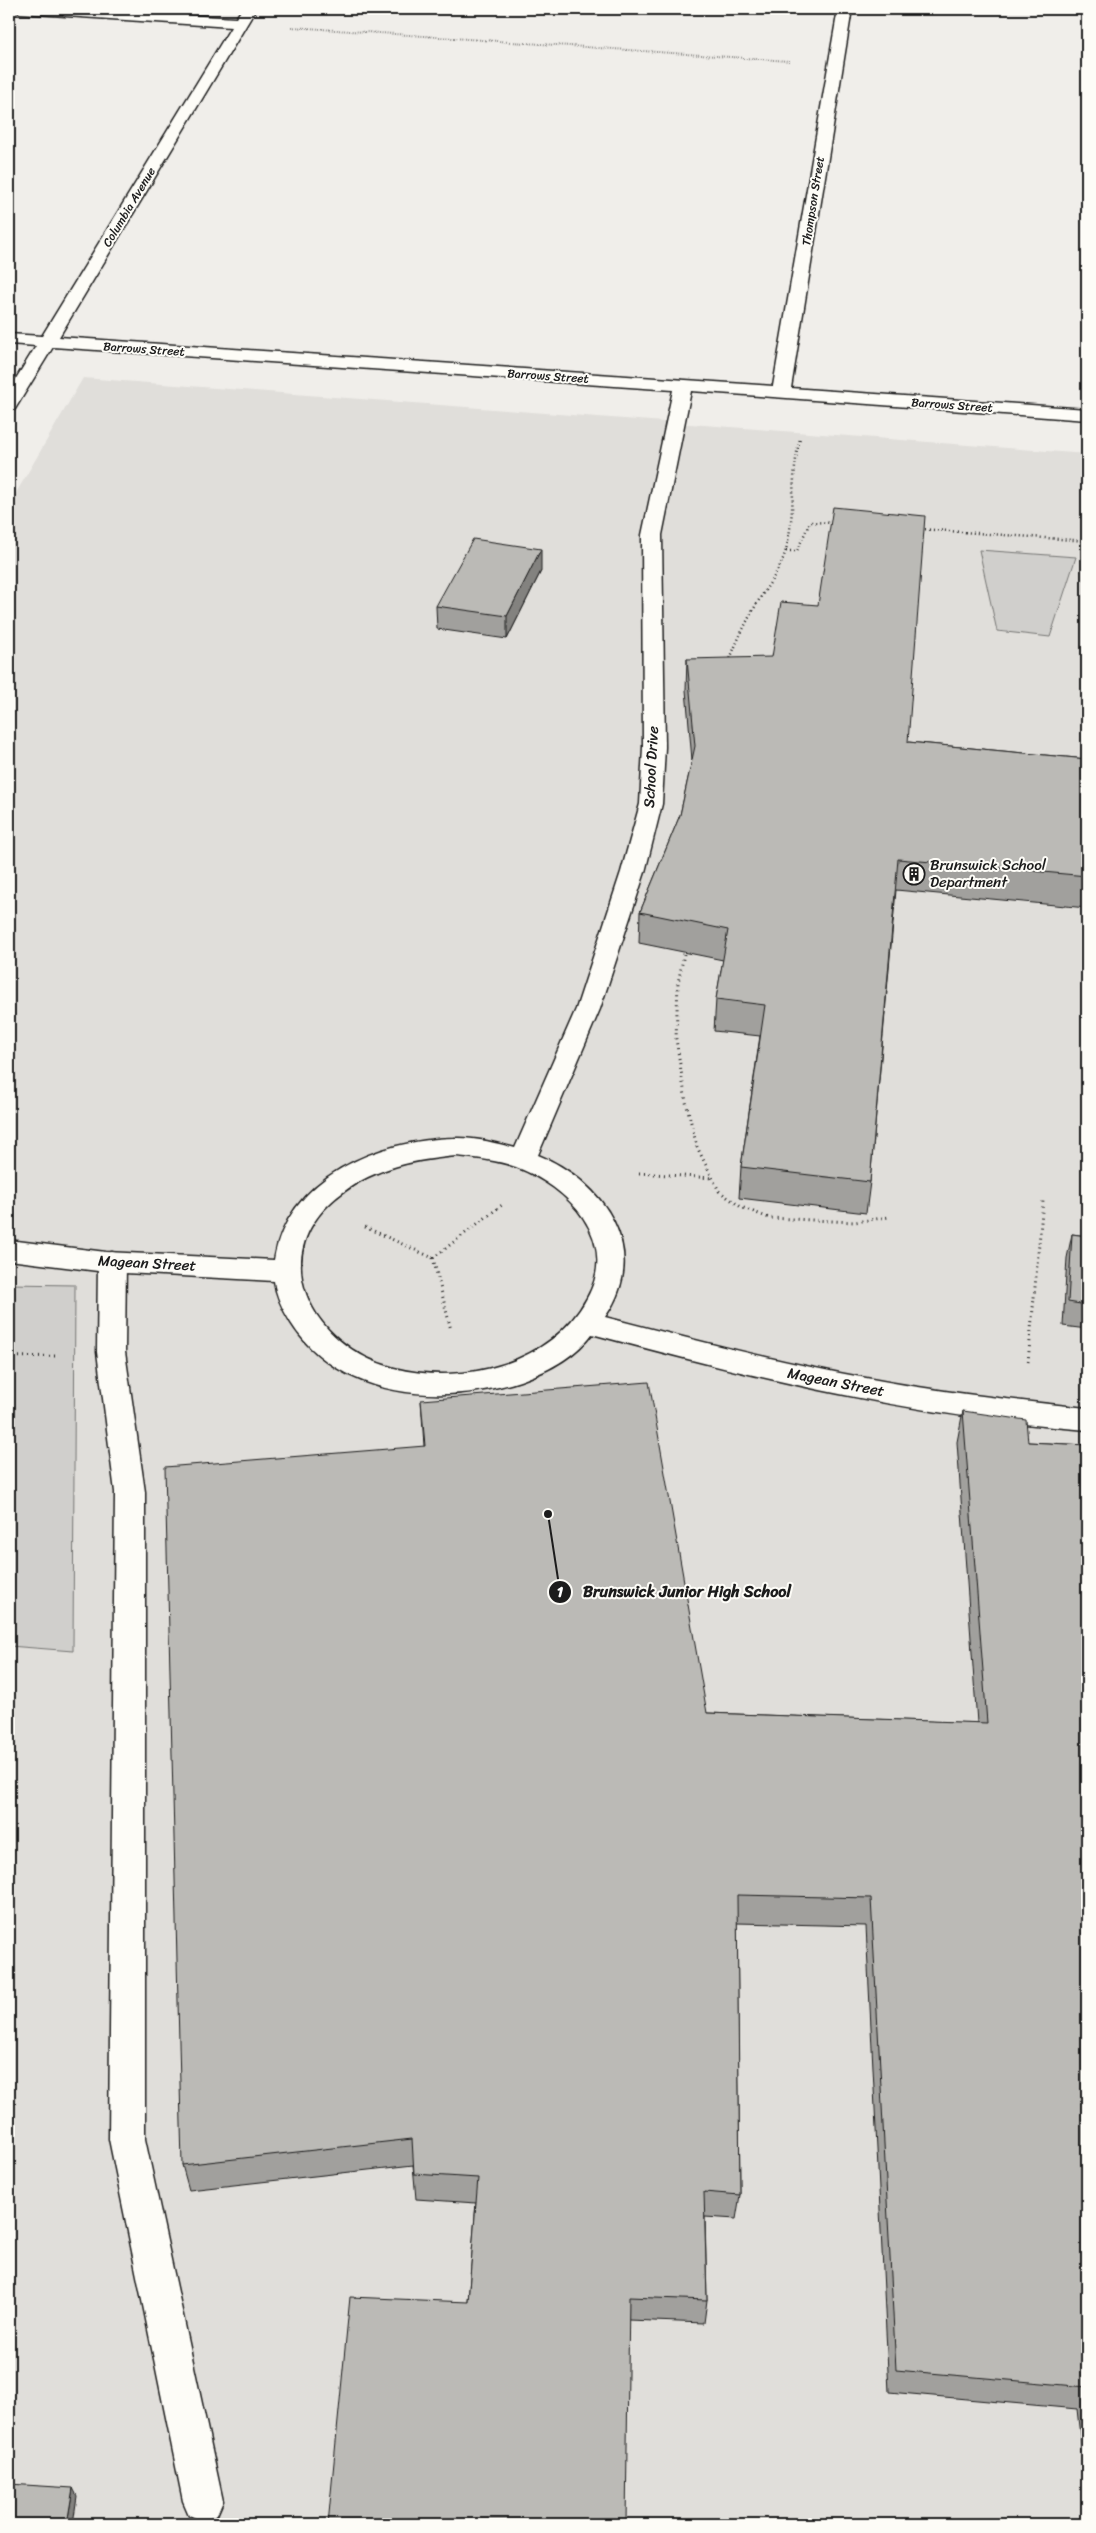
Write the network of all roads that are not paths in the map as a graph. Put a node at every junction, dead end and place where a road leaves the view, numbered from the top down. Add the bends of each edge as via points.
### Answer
1 (20, 9) edge
2 (249, 9) edge
3 (845, 9) edge
4 (240, 23) junction
5 (9, 339) edge
6 (47, 342) junction
7 (683, 385) junction
8 (781, 393) junction
9 (9, 405) edge
10 (1087, 415) edge
11 (523, 1158) junction
12 (9, 1250) edge
13 (112, 1262) junction
14 (285, 1271) junction
15 (589, 1323) junction
16 (1087, 1419) edge
17 (203, 2501) dead end

1 - 4 street
2 - 4 street, Columbia Avenue
3 - 8 street, Thompson Street
4 - 6 street, Columbia Avenue
5 - 6 street, Barrows Street
6 - 7 street, Barrows Street
6 - 9 street, Columbia Avenue
7 - 8 street, Barrows Street
7 - 11 street, School Drive via 652,535 654,747 651,804 633,872 588,1009
8 - 10 street, Barrows Street
11 - 14 street via 484,1149 426,1148 368,1164 326,1190 301,1220 290,1245
11 - 15 street via 571,1185 591,1206 606,1232 610,1259 606,1292
12 - 13 street, Magean Street
13 - 14 street, Magean Street
13 - 17 street via 111,1352 130,1492 127,2139
14 - 15 street via 289,1295 303,1322 330,1351 364,1370 408,1382 456,1384 494,1379 530,1367 563,1348
15 - 16 street, Magean Street via 748,1364 865,1389 970,1406

